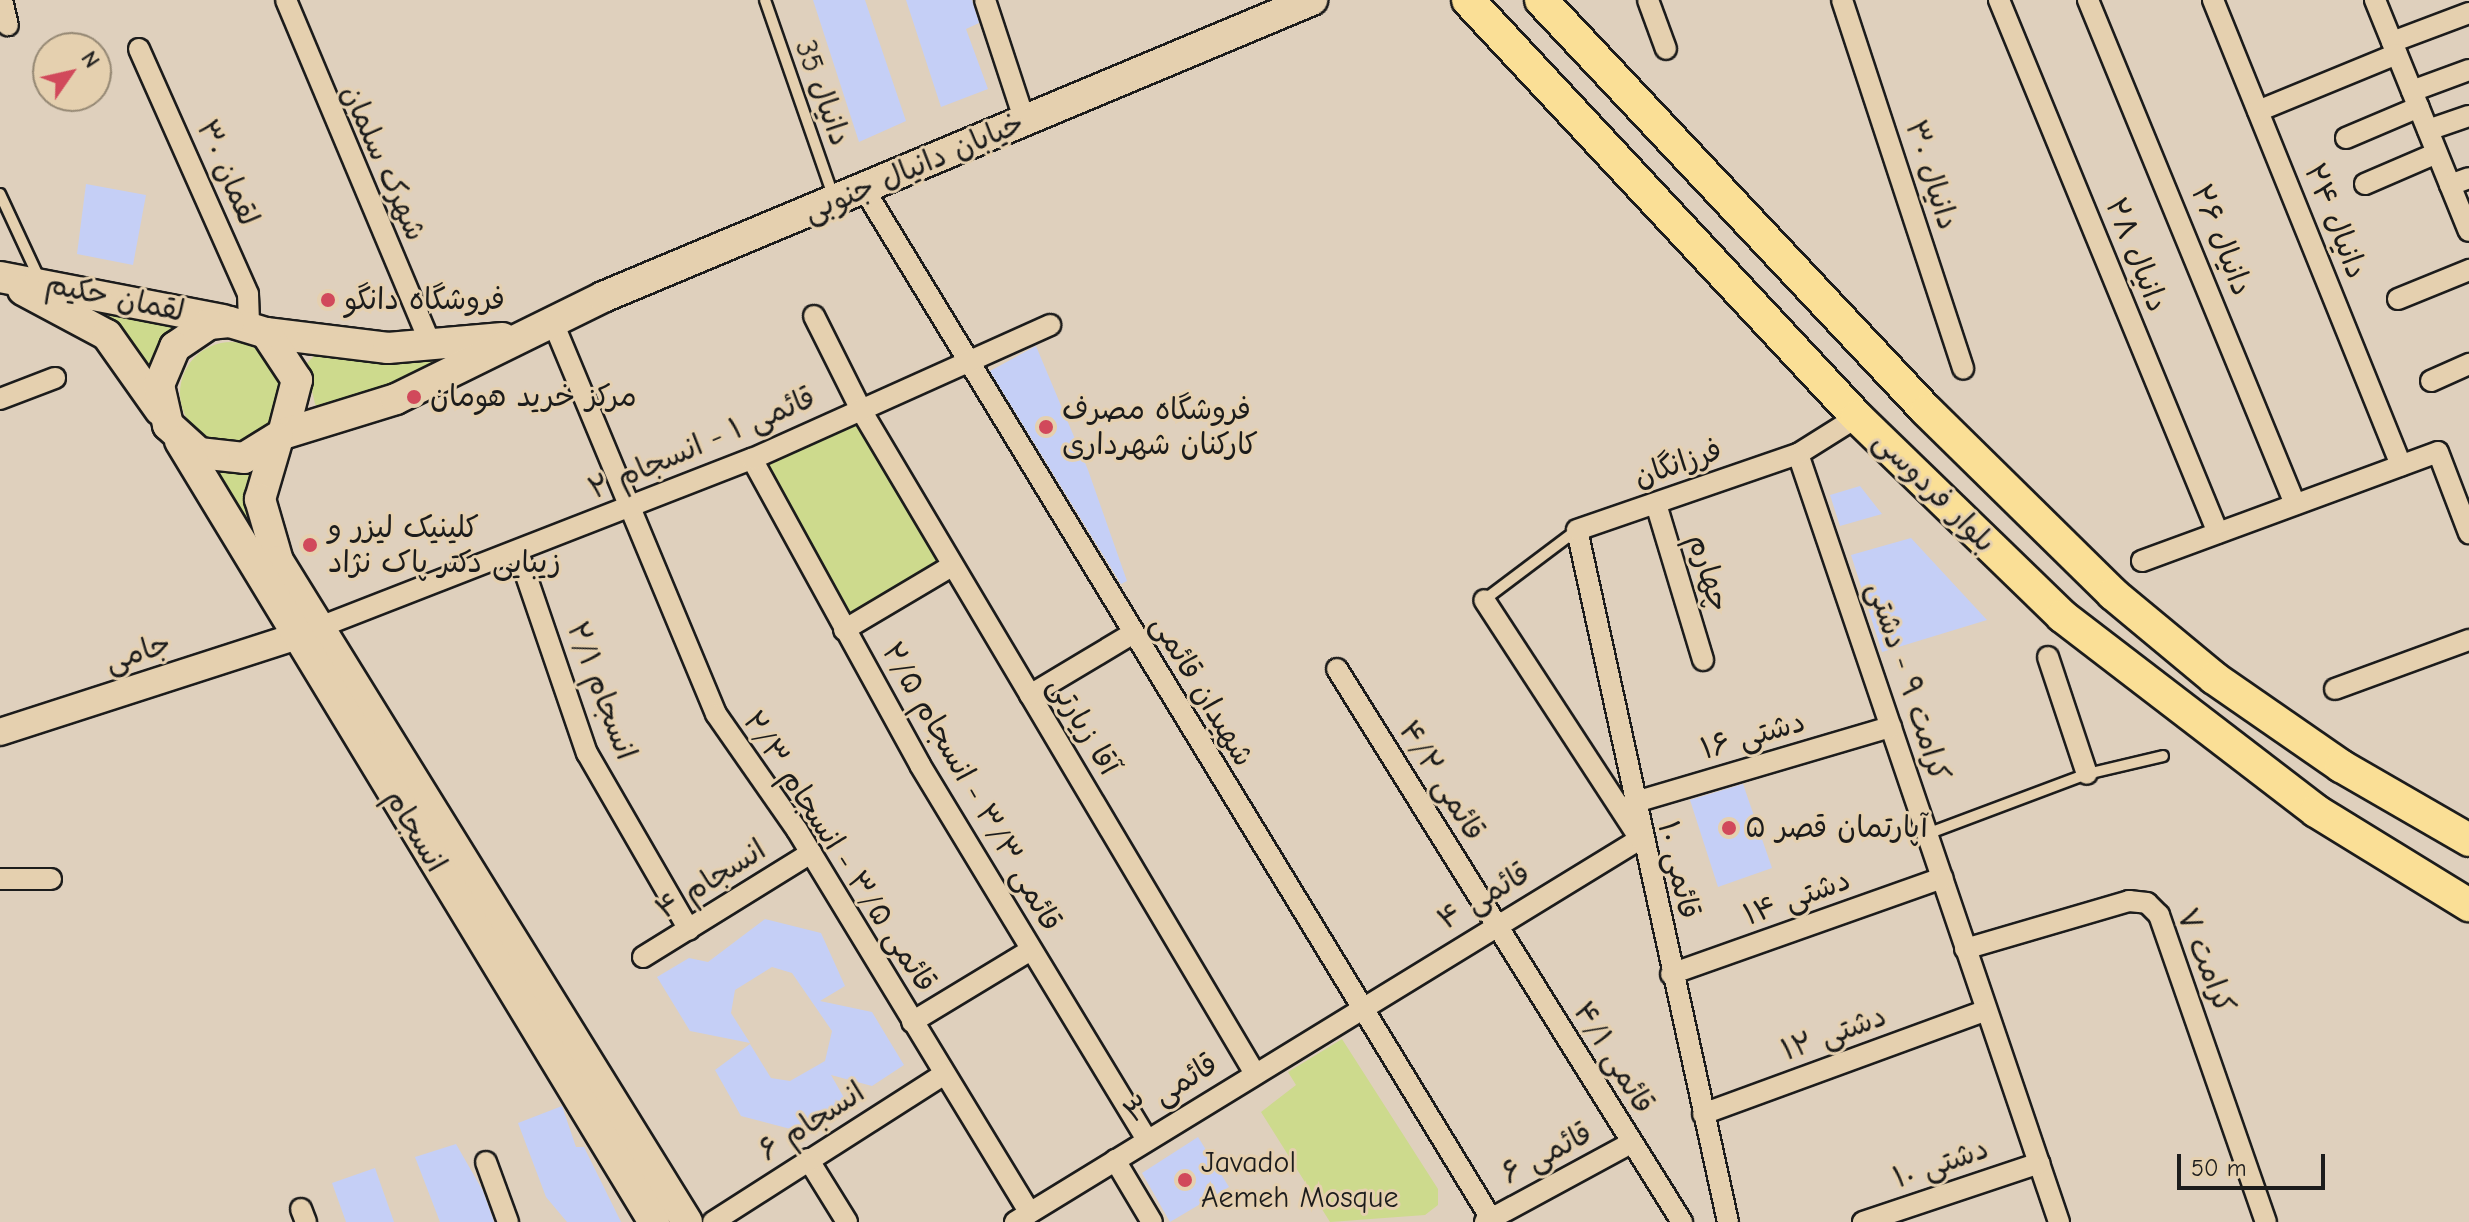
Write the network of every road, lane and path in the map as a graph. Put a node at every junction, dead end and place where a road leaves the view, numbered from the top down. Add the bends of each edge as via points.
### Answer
1 (2, 0) edge
2 (286, 0) edge
3 (765, 0) edge
4 (985, 0) edge
5 (1312, 0) edge
6 (1468, 0) edge
7 (1541, 0) edge
8 (1648, 0) edge
9 (1842, 0) edge
10 (1999, 0) edge
11 (2088, 0) edge
12 (2213, 0) edge
13 (2375, 0) edge
14 (2469, 13) edge
15 (8, 25) dead end
16 (2394, 48) junction
17 (139, 49) dead end
18 (1666, 49) dead end
19 (2469, 70) edge
20 (2415, 99) junction
21 (2258, 111) junction
22 (2469, 116) edge
23 (1025, 122) junction
24 (2428, 130) junction
25 (2346, 138) dead end
26 (2437, 153) junction
27 (2460, 181) edge
28 (2365, 184) dead end
29 (864, 189) junction
30 (0, 194) edge
31 (835, 201) junction
32 (2469, 231) edge
33 (2469, 270) edge
34 (0, 278) edge
35 (41, 282) junction
36 (2398, 299) dead end
37 (814, 316) dead end
38 (552, 320) junction
39 (1050, 325) dead end
40 (248, 326) junction
41 (517, 336) junction
42 (432, 347) junction
43 (968, 360) junction
44 (2469, 364) edge
45 (1963, 369) dead end
46 (55, 378) dead end
47 (2431, 381) dead end
48 (0, 399) edge
49 (861, 410) junction
50 (1857, 417) junction
51 (174, 432) junction
52 (281, 436) junction
53 (1798, 454) junction
54 (752, 459) junction
55 (2401, 465) junction
56 (1656, 504) junction
57 (2295, 504) junction
58 (630, 507) junction
59 (2468, 524) edge
60 (1577, 530) junction
61 (2218, 533) junction
62 (518, 552) junction
63 (2142, 561) dead end
64 (952, 566) junction
65 (1484, 600) joint
66 (844, 630) junction
67 (308, 632) junction
68 (1132, 634) junction
69 (2469, 640) edge
70 (2048, 657) dead end
71 (1703, 660) dead end
72 (1337, 669) dead end
73 (2335, 689) dead end
74 (1030, 695) junction
75 (1891, 727) junction
76 (0, 732) edge
77 (2163, 756) dead end
78 (2087, 774) junction
79 (1632, 803) junction
80 (1927, 834) junction
81 (1640, 839) junction
82 (2469, 840) edge
83 (811, 853) junction
84 (1942, 878) junction
85 (0, 879) edge
86 (51, 879) dead end
87 (2469, 905) edge
88 (1495, 925) junction
89 (689, 930) junction
90 (1965, 949) junction
91 (1031, 950) junction
92 (643, 957) dead end
93 (1671, 974) junction
94 (1360, 1008) junction
95 (1985, 1011) junction
96 (912, 1022) junction
97 (1254, 1072) junction
98 (944, 1074) junction
99 (1703, 1114) junction
100 (1147, 1140) junction
101 (1631, 1143) junction
102 (808, 1159) junction
103 (1115, 1160) junction
104 (486, 1162) dead end
105 (2039, 1163) junction
106 (1022, 1217) edge
107 (1490, 1221) edge
108 (508, 1222) edge
109 (654, 1222) edge
110 (687, 1222) edge
111 (713, 1222) edge
112 (847, 1222) edge
113 (1152, 1222) edge
114 (1682, 1222) edge
115 (1728, 1222) edge
116 (1863, 1222) edge
117 (2059, 1222) edge
118 (2266, 1222) edge

1 - 15 street
2 - 42 street, شهرک سلمان
3 - 31 lane, دانیال 35
4 - 23 street
5 - 23 main road, خیابان دانیال جنوبی
6 - 50 main road, بلوار فردوسی
7 - 82 main road, بلوار فردوسی via 1927,411 2113,594 2214,678 2315,749
8 - 18 street
9 - 45 street, دانیال ۳۰
10 - 61 street, دانیال ۲۸
11 - 57 street, دانیال ۲۶
12 - 21 street, دانیال ۲۴
13 - 16 street
14 - 16 street
16 - 20 street
16 - 21 street
17 - 40 street, لقمان ۳۰ via 248,294
19 - 20 street
20 - 24 street
20 - 25 street
21 - 55 street, دانیال ۲۴
22 - 24 street
23 - 29 main road, خیابان دانیال جنوبی
24 - 26 street
26 - 27 street
26 - 28 street
27 - 32 street
29 - 31 main road, خیابان دانیال جنوبی
29 - 43 street, شهیدان قائمی
30 - 35 lane
31 - 38 main road, خیابان دانیال جنوبی
33 - 36 street
34 - 35 main road, لقمان حکیم
34 - 51 main road, لقمان حکیم via 107,335
35 - 40 main road, لقمان حکیم
37 - 49 street, آقا زیارتی
38 - 41 main road, خیابان دانیال جنوبی
38 - 58 street, قائمی ۳/۵ - انسجام ۲/۳
39 - 43 street, قائمی ۱ - انسجام ۲
40 - 42 main road, خیابان دانیال جنوبی
40 - 51 main road via 190,333 169,356 159,385
40 - 52 main road via 297,380
41 - 42 main road, خیابان دانیال جنوبی
41 - 52 main road, خیابان دانیال جنوبی via 396,399
43 - 49 street, قائمی ۱ - انسجام ۲
43 - 68 street, شهیدان قائمی
44 - 47 street
46 - 48 street
49 - 54 street, قائمی ۱ - انسجام ۲
49 - 64 street, آقا زیارتی
50 - 53 street
50 - 87 main road, بلوار فردوسی via 2062,616 2166,701 2316,811
51 - 52 main road via 221,460 244,458
51 - 67 main road, انسجام
52 - 67 main road, انسجام via 264,475 264,531
53 - 56 street, فرزانگان
53 - 75 street, کرامت ۹ - دشتی
54 - 58 street, قائمی ۱ - انسجام ۲
54 - 66 street, قائمی ۳/۳ - انسجام ۲/۵
55 - 57 street
55 - 59 street via 2438,452
56 - 60 street, فرزانگان
56 - 71 street, چهارم
57 - 61 street
58 - 62 street, قائمی ۱ - انسجام ۲
58 - 83 street, قائمی ۳/۵ - انسجام ۲/۳ via 716,714
60 - 65 lane
60 - 79 street, قائمی ۱۰
61 - 63 street
62 - 67 street, قائمی ۱ - انسجام ۲
62 - 89 street, انسجام ۲/۱ via 587,753
64 - 66 street
64 - 74 street, آقا زیارتی
65 - 81 street
66 - 91 street, قائمی ۳/۳ - انسجام ۲/۵
67 - 76 street, جامی
67 - 109 main road, انسجام
67 - 110 main road, انسجام
68 - 74 street
68 - 94 street, شهیدان قائمی
69 - 73 street
70 - 78 street
72 - 88 street, قائمی ۴/۲
74 - 97 street, آقا زیارتی
75 - 79 street, دشتی ۱۶
75 - 80 street, کرامت ۹ - دشتی
77 - 78 lane
78 - 80 lane
79 - 81 street, قائمی ۱۰
80 - 84 street, کرامت ۹ - دشتی
81 - 88 street, قائمی ۴
81 - 93 street, قائمی ۱۰
83 - 89 street, انسجام ۴
83 - 96 street, قائمی ۳/۵ - انسجام ۲/۳
84 - 90 street, کرامت ۹ - دشتی
84 - 93 street, دشتی ۱۴
85 - 86 street
88 - 94 street, قائمی ۴
88 - 101 street, قائمی ۴/۱
89 - 92 street, انسجام ۴
90 - 95 street, کرامت ۹ - دشتی
90 - 118 street, کرامت ۷ via 2129,901 2147,903 2159,915
91 - 96 street
91 - 100 street, قائمی ۳/۳ - انسجام ۲/۵
93 - 99 street, قائمی ۱۰
94 - 97 street, قائمی ۳
94 - 107 street, شهیدان قائمی
95 - 99 street, دشتی ۱۲
95 - 105 street, کرامت ۹ - دشتی
96 - 98 street, قائمی ۳/۵ - انسجام ۲/۳
97 - 100 street, قائمی ۳
98 - 102 street, انسجام ۶
98 - 106 street, قائمی ۳/۵ - انسجام ۲/۳
99 - 115 street, قائمی ۱۰
100 - 103 street, قائمی ۳
101 - 107 street, قائمی ۶
101 - 114 street, قائمی ۴/۱
102 - 111 street, انسجام ۶
102 - 112 street
103 - 106 street, قائمی ۳
103 - 113 street
104 - 108 street
105 - 116 street, دشتی ۱۰
105 - 117 street, کرامت ۹ - دشتی

